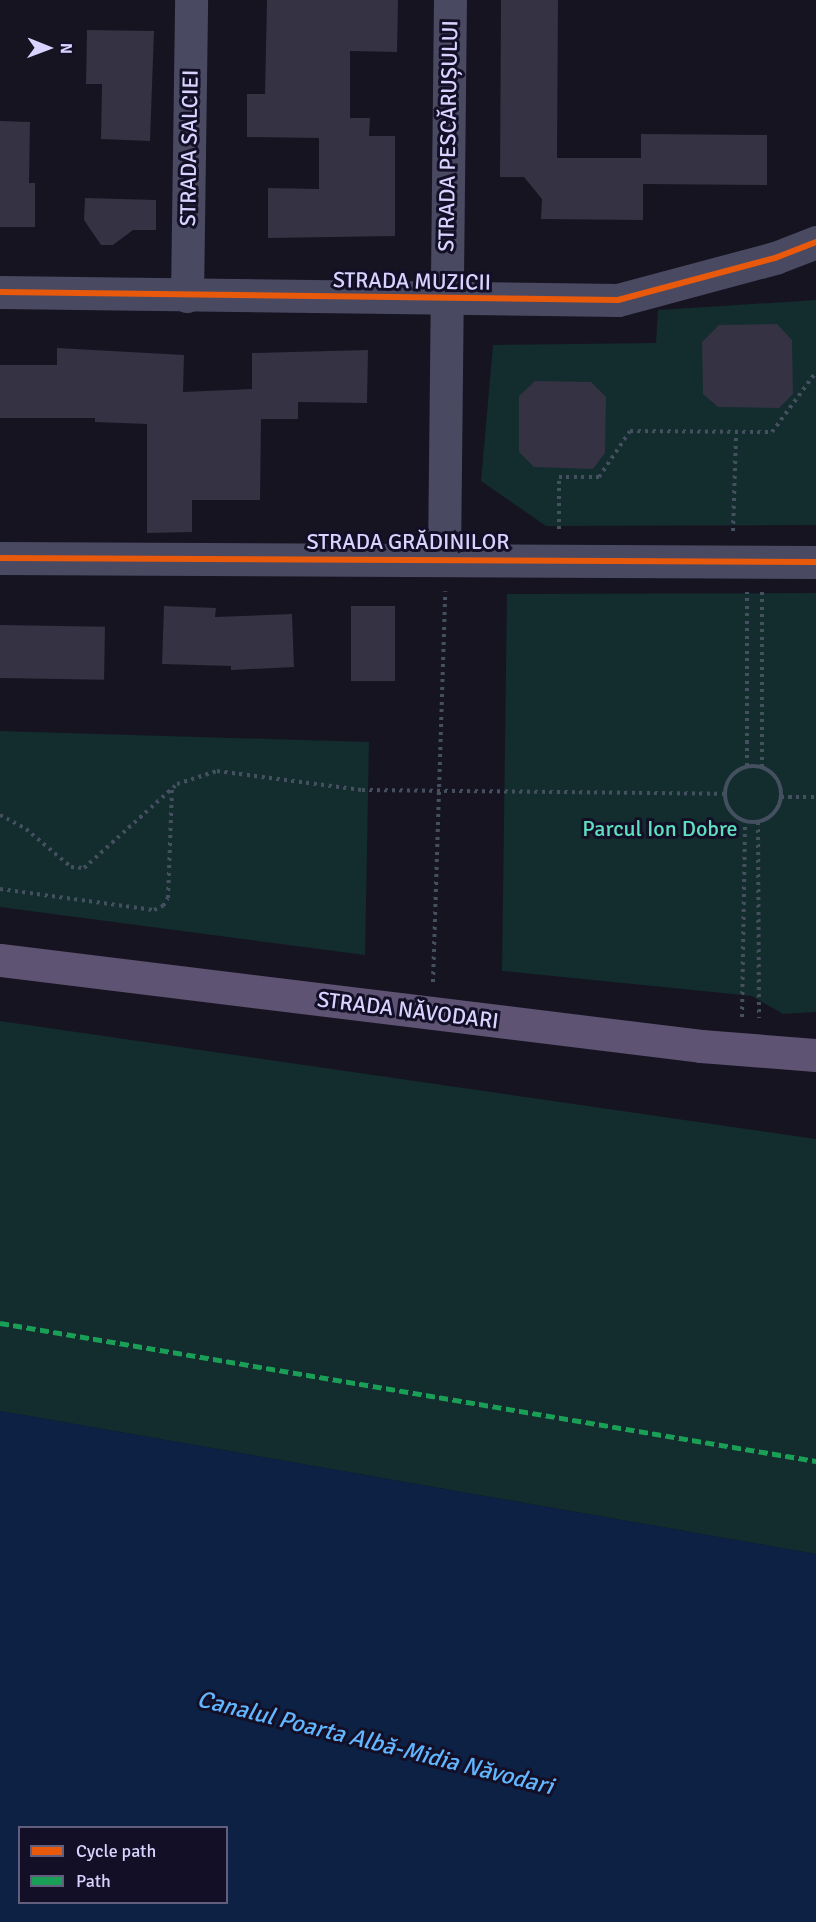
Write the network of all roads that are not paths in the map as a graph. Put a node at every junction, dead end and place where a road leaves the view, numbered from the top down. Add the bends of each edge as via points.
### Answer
1 (191, 0) edge
2 (450, 0) edge
3 (816, 242) edge
4 (0, 292) edge
5 (187, 296) junction
6 (445, 301) junction
7 (0, 558) edge
8 (444, 560) junction
9 (816, 562) edge
10 (0, 960) edge
11 (816, 1055) edge

1 - 5 street, STRADA SALCIEI
2 - 6 street, STRADA PESCĂRUȘULUI
3 - 6 street, STRADA MUZICII via 775,258 618,300
4 - 5 street, STRADA MUZICII
5 - 6 street, STRADA MUZICII
6 - 8 street, STRADA PESCĂRUȘULUI
7 - 8 street, STRADA GRĂDINILOR
8 - 9 street, STRADA GRĂDINILOR
10 - 11 main road, STRADA NĂVODARI via 750,1051

